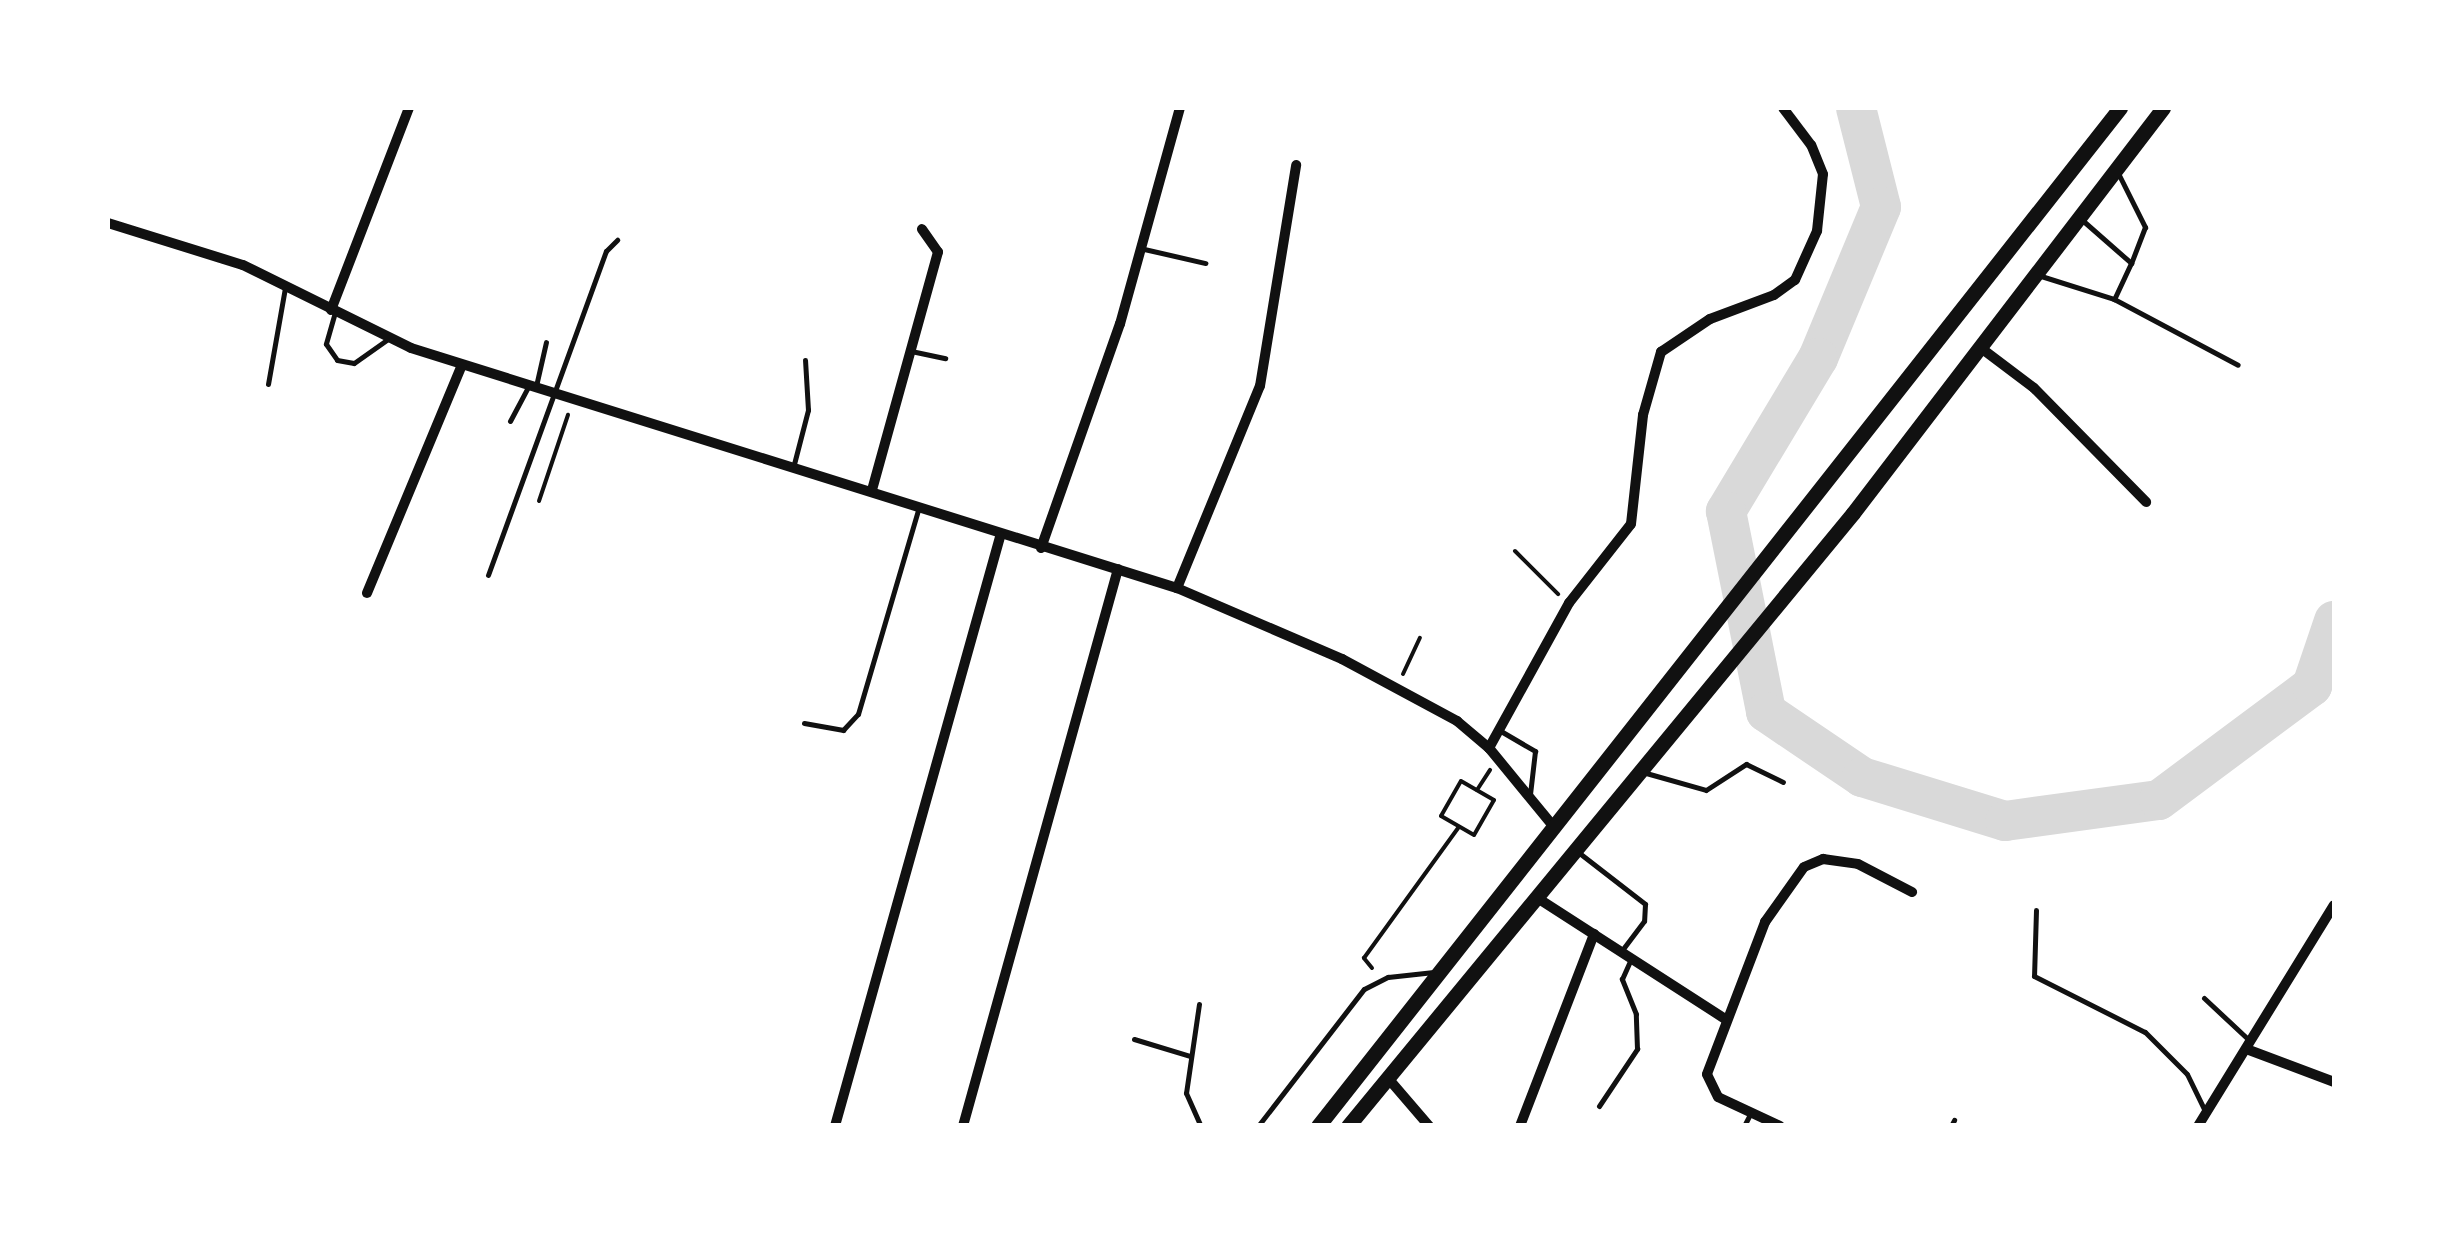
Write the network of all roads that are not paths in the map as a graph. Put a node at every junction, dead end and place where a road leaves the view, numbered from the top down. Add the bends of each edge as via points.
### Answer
1 (410, 108) edge
2 (1180, 108) edge
3 (1783, 108) edge
4 (2120, 108) edge
5 (2164, 108) edge
6 (1296, 165) dead end
7 (2116, 169) junction
8 (2078, 218) junction
9 (108, 222) edge
10 (922, 229) dead end
11 (617, 240) dead end
12 (1144, 249) junction
13 (2132, 263) junction
14 (1204, 264) dead end
15 (2032, 273) junction
16 (285, 288) junction
17 (2114, 298) junction
18 (333, 312) junction
19 (390, 337) junction
20 (546, 342) dead end
21 (1981, 348) junction
22 (908, 351) junction
23 (945, 358) dead end
24 (804, 360) dead end
25 (2238, 364) dead end
26 (462, 365) junction
27 (268, 384) dead end
28 (533, 385) junction
29 (558, 392) junction
30 (510, 421) dead end
31 (794, 464) junction
32 (872, 490) junction
33 (2146, 502) dead end
34 (919, 507) junction
35 (1000, 537) junction
36 (1040, 548) junction
37 (1118, 569) junction
38 (488, 575) dead end
39 (1177, 588) junction
40 (367, 594) dead end
41 (804, 723) dead end
42 (1499, 730) junction
43 (1489, 748) junction
44 (1638, 771) junction
45 (1783, 782) dead end
46 (1530, 796) junction
47 (1553, 826) junction
48 (1574, 850) junction
49 (1912, 892) dead end
50 (1539, 899) junction
51 (2334, 906) edge
52 (2036, 910) dead end
53 (1594, 934) junction
54 (1620, 952) junction
55 (1632, 959) junction
56 (1439, 972) junction
57 (2204, 998) dead end
58 (1199, 1004) dead end
59 (1725, 1020) junction
60 (1134, 1039) dead end
61 (2250, 1047) junction
62 (1190, 1056) junction
63 (1387, 1077) junction
64 (2334, 1082) edge
65 (1599, 1106) dead end
66 (2206, 1112) junction
67 (1750, 1114) junction
68 (836, 1126) edge
69 (963, 1126) edge
70 (1201, 1126) edge
71 (1258, 1126) edge
72 (1318, 1126) edge
73 (1348, 1126) edge
74 (1430, 1126) edge
75 (1520, 1126) edge
76 (1744, 1126) edge
77 (1780, 1126) edge
78 (2198, 1126) edge

1 - 18 street
2 - 12 street
3 - 42 street via 1811,145 1822,174 1817,231 1795,280 1710,319 1662,352 1643,415 1637,509 1569,603
4 - 47 main road
5 - 7 main road
6 - 39 street via 1260,386
7 - 8 main road
7 - 13 lane via 2145,227
8 - 13 lane
8 - 15 main road
9 - 16 street via 211,253
10 - 22 street via 938,252
11 - 29 lane via 606,250
12 - 14 lane
12 - 36 street
13 - 17 lane
15 - 17 lane
15 - 21 main road
16 - 18 street
16 - 27 lane
17 - 25 lane
18 - 19 street
18 - 19 lane via 326,344 337,360 354,363
19 - 26 street
20 - 28 lane
21 - 33 street via 2034,388
21 - 44 main road
22 - 23 lane
22 - 32 street
24 - 31 lane via 808,410
26 - 28 street
26 - 40 street
28 - 29 street
28 - 30 lane
29 - 31 street
29 - 38 lane
31 - 32 street
32 - 34 street
34 - 35 street
34 - 41 lane via 858,714 843,730
35 - 36 street
35 - 68 street
36 - 37 street
37 - 39 street
37 - 69 street
39 - 43 street via 1397,688
42 - 43 street
42 - 46 lane via 1535,751
43 - 46 street
44 - 45 lane via 1706,790 1750,764
44 - 48 main road
46 - 47 street
47 - 56 main road
48 - 50 main road
48 - 54 lane via 1646,904 1644,921
49 - 59 street via 1839,858 1804,868 1764,922
50 - 53 street
50 - 63 main road
51 - 61 street
52 - 66 lane via 2034,976 2146,1032 2187,1074
53 - 54 street
53 - 75 street
54 - 55 street
55 - 59 street
55 - 65 lane via 1622,979 1636,1014 1637,1049
56 - 71 lane via 1388,977 1364,988
56 - 72 main road
57 - 61 lane
58 - 62 lane
59 - 67 street via 1710,1060 1710,1086
60 - 62 lane
61 - 64 street
61 - 66 street
62 - 70 lane via 1188,1108
63 - 73 main road
63 - 74 street
66 - 78 street
67 - 76 lane
67 - 77 street

